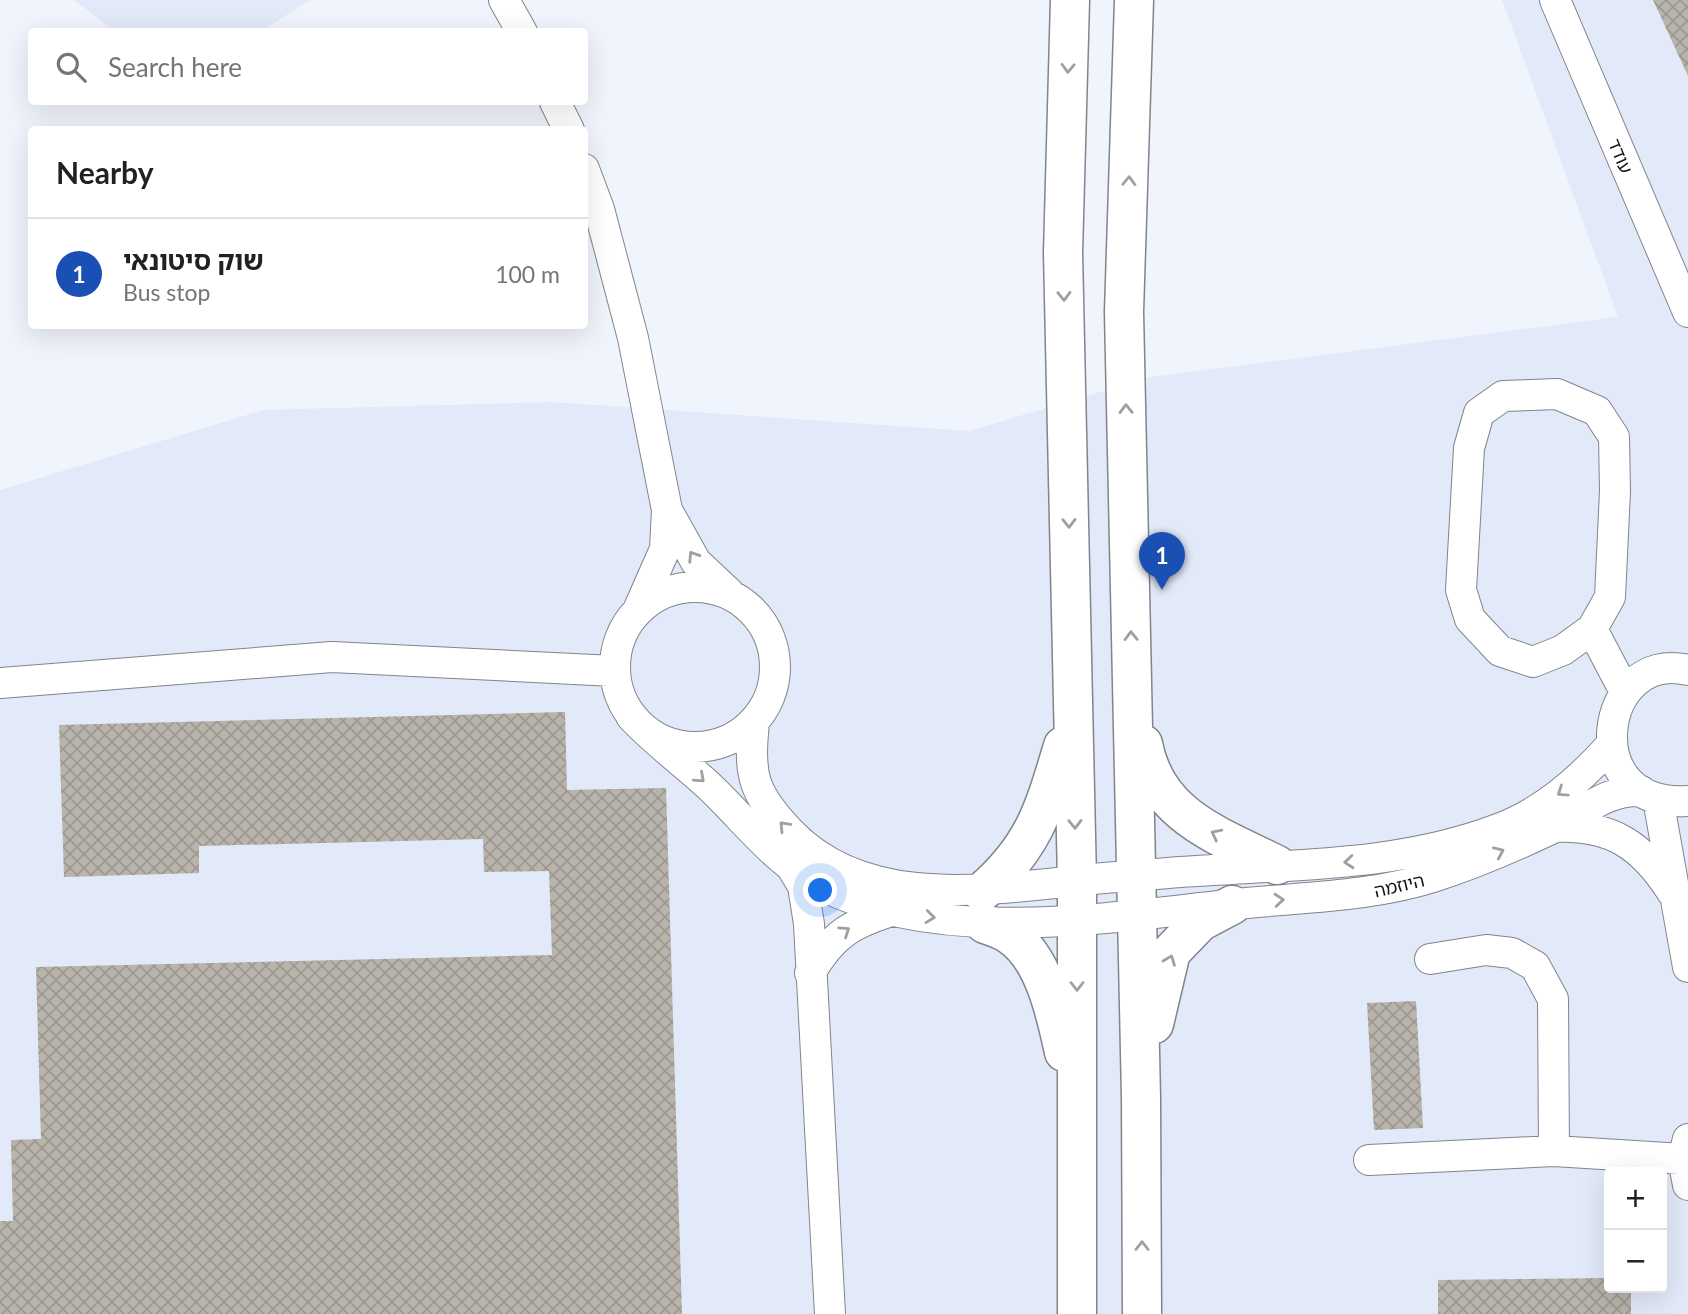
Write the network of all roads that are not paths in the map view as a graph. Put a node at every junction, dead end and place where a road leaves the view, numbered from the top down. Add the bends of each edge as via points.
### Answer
1 (504, 0) edge
2 (1070, 0) edge
3 (1134, 0) edge
4 (1555, 0) edge
5 (520, 28) edge
6 (556, 105) edge
7 (567, 126) edge
8 (588, 180) edge
9 (1688, 312) edge
10 (667, 510) junction
11 (730, 594) junction
12 (639, 608) junction
13 (1592, 629) junction
14 (1688, 670) edge
15 (614, 671) junction
16 (0, 683) edge
17 (1132, 683) junction
18 (1625, 692) junction
19 (1073, 710) junction
20 (631, 716) junction
21 (754, 723) junction
22 (1611, 745) junction
23 (1649, 795) junction
24 (1688, 801) edge
25 (1555, 827) junction
26 (1277, 865) junction
27 (791, 866) junction
28 (1136, 876) junction
29 (1077, 881) junction
30 (1676, 898) junction
31 (1232, 905) junction
32 (983, 908) junction
33 (895, 910) junction
34 (1138, 914) junction
35 (1077, 918) junction
36 (1430, 959) dead end
37 (1688, 967) edge
38 (810, 973) junction
39 (1141, 1098) junction
40 (1077, 1112) junction
41 (1553, 1152) junction
42 (1369, 1160) dead end
43 (1686, 1161) edge
44 (830, 1314) edge
45 (1077, 1314) edge
46 (1142, 1314) edge

1 - 5 street
2 -> 19 highway via 1063,253
17 -> 3 highway via 1124,313
4 - 9 street, עודד
6 - 7 street
8 - 10 street via 634,338
11 -> 10 street via 696,562
10 - 12 street via 665,549
11 - 12 street via 706,586 680,587 658,594
11 - 21 street via 751,608 775,653 775,678 768,702
12 - 15 street via 616,648
13 - 13 street via 1610,597 1614,437 1597,411 1558,394 1503,396 1479,413 1469,448 1461,590 1470,620 1500,651 1533,662 1563,650
13 - 18 street
14 - 18 street via 1660,671 1641,678
15 - 16 street via 332,657
15 - 20 street
26 -> 17 highway via 1192,821 1159,790 1147,766
17 - 28 highway
18 - 22 street via 1615,709
19 -> 29 highway
19 - 32 highway via 1048,798 1029,840
20 - 21 street via 651,735 677,746 705,747 731,739
20 -> 27 street
32 -> 21 street via 837,869 798,841 765,806 749,761
22 - 23 street via 1622,771
22 -> 26 street, היוזמה via 1580,780 1500,829 1390,859
23 - 24 street, היוזמה
23 - 25 street, היוזמה via 1622,790
23 - 30 street
25 - 30 street via 1593,827 1628,844 1659,872
31 -> 25 street, היוזמה via 1378,892 1466,867
26 - 28 street, היוזמה
27 - 33 street via 854,900
27 - 38 street via 803,886
28 - 29 street, היוזמה
28 - 34 highway
29 - 32 street, היוזמה
29 - 35 highway
30 - 37 street
31 - 34 street, היוזמה
39 -> 31 highway via 1171,952 1200,922
33 -> 32 street via 915,915
32 - 35 street, היוזמה
32 - 40 highway via 1026,949 1041,976 1059,1030
38 -> 33 street via 839,933 866,918
34 - 35 street, היוזמה
34 - 39 highway
35 -> 40 highway
36 - 41 street via 1486,950 1512,953 1535,966 1553,999
38 - 44 street
46 -> 39 highway
40 - 45 highway
41 - 42 street
41 - 43 street

